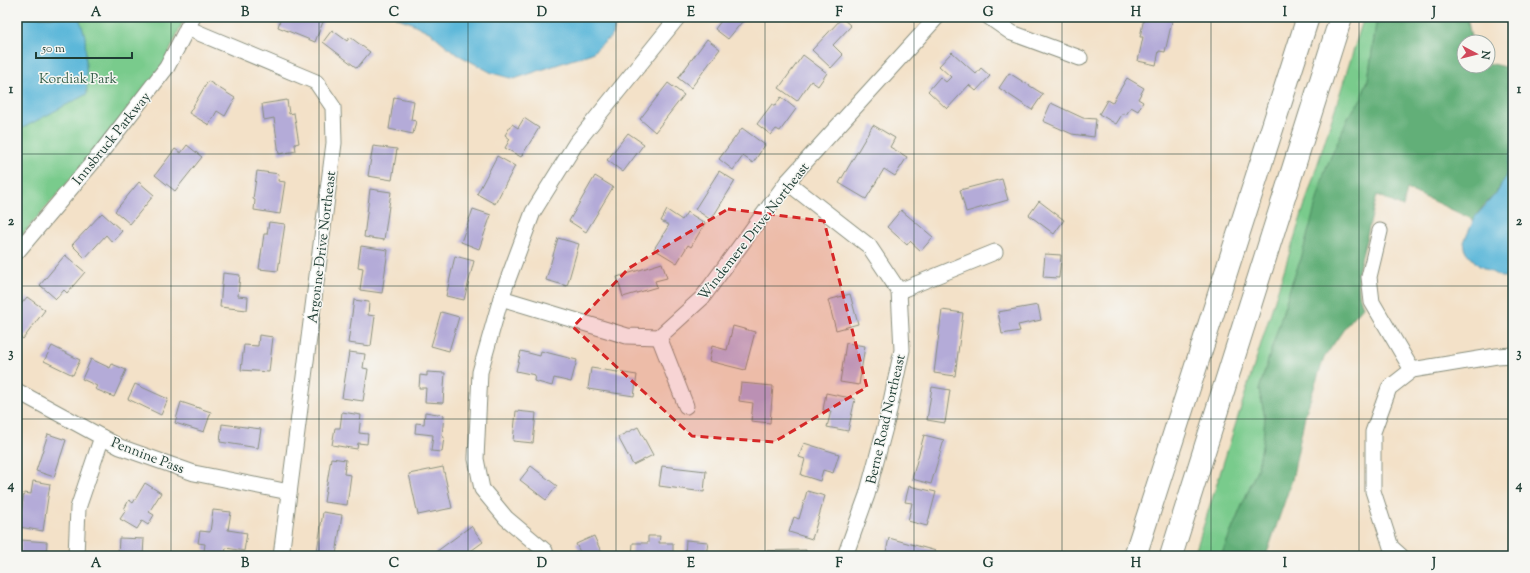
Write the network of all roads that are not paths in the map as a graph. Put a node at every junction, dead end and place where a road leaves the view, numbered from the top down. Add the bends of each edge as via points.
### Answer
1 (678, 17) edge
2 (937, 17) edge
3 (989, 17) edge
4 (1308, 17) edge
5 (1341, 17) edge
6 (190, 23) edge
7 (1080, 58) dead end
8 (787, 182) junction
9 (1380, 231) dead end
10 (17, 252) edge
11 (995, 252) dead end
12 (899, 291) junction
13 (500, 298) junction
14 (659, 338) junction
15 (1513, 355) edge
16 (1412, 370) junction
17 (17, 391) edge
18 (686, 406) dead end
19 (102, 437) junction
20 (289, 492) junction
21 (76, 556) edge
22 (281, 556) edge
23 (546, 556) edge
24 (845, 556) edge
25 (1135, 556) edge
26 (1171, 556) edge
27 (1401, 556) edge

1 - 13 street via 576,143 533,212
2 - 8 street, Windemere Drive Northeast
3 - 7 street via 1012,33
4 - 25 highway
5 - 26 highway
6 - 10 street, Innsbruck Parkway via 167,67 99,155
6 - 20 street, Argonne Drive Northeast via 316,82 333,107 334,143
8 - 12 street via 869,246
8 - 14 street, Windemere Drive Northeast via 702,298
9 - 16 street via 1369,277 1372,302
11 - 12 street
12 - 24 street, Berne Road Northeast via 902,350 867,495
13 - 14 street via 627,336
13 - 23 street via 480,372 476,459 482,489 506,518 545,551
14 - 18 street
15 - 16 street
16 - 27 street via 1389,388 1373,432 1373,491 1391,547
17 - 19 street, Pennine Pass
19 - 20 street, Pennine Pass via 120,447 194,473
19 - 21 street via 78,508
20 - 22 street, Argonne Drive Northeast

